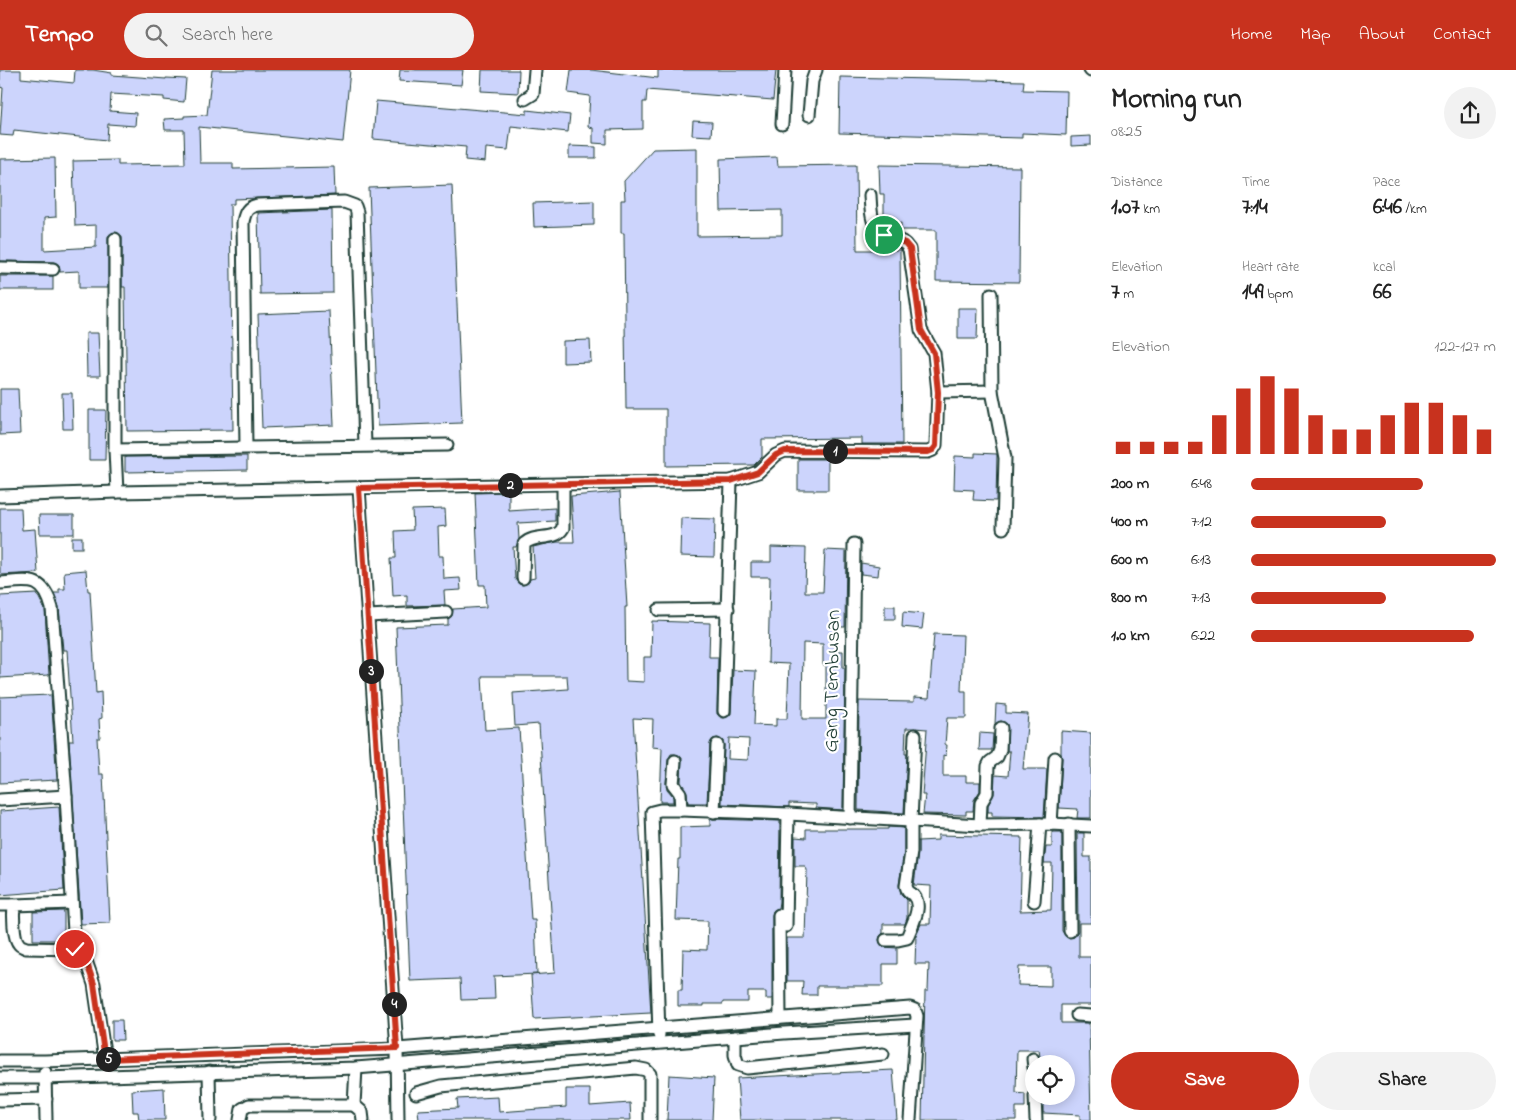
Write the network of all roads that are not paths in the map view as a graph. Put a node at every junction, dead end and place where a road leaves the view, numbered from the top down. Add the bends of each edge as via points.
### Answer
1 (535, 70) edge
2 (785, 70) edge
3 (816, 70) edge
4 (525, 99) dead end
5 (809, 115) dead end
6 (782, 124) dead end
7 (870, 195) dead end
8 (114, 239) dead end
9 (0, 268) edge
10 (53, 268) dead end
11 (991, 294) dead end
12 (992, 391) junction
13 (938, 392) junction
14 (365, 445) junction
15 (447, 445) dead end
16 (246, 447) junction
17 (114, 450) junction
18 (731, 481) junction
19 (563, 484) junction
20 (359, 488) junction
21 (117, 492) junction
22 (0, 496) edge
23 (1003, 528) dead end
24 (854, 544) dead end
25 (523, 578) dead end
26 (0, 583) edge
27 (728, 609) junction
28 (659, 610) dead end
29 (446, 612) dead end
30 (368, 616) junction
31 (724, 711) dead end
32 (1001, 728) dead end
33 (915, 735) dead end
34 (717, 745) dead end
35 (1055, 758) dead end
36 (675, 761) dead end
37 (66, 796) junction
38 (0, 800) edge
39 (681, 810) junction
40 (714, 812) junction
41 (788, 814) junction
42 (850, 818) junction
43 (911, 821) junction
44 (1046, 824) junction
45 (1069, 824) junction
46 (980, 825) junction
47 (1091, 826) edge
48 (1034, 901) dead end
49 (72, 903) junction
50 (0, 905) edge
51 (14, 905) junction
52 (780, 908) dead end
53 (786, 926) dead end
54 (1070, 931) dead end
55 (886, 940) dead end
56 (75, 949) junction
57 (1077, 1015) dead end
58 (1091, 1016) edge
59 (782, 1018) junction
60 (915, 1025) junction
61 (658, 1029) junction
62 (784, 1033) junction
63 (568, 1036) junction
64 (735, 1037) junction
65 (659, 1043) junction
66 (397, 1048) junction
67 (569, 1050) junction
68 (883, 1054) dead end
69 (105, 1059) junction
70 (0, 1061) edge
71 (45, 1061) junction
72 (397, 1064) junction
73 (356, 1068) junction
74 (209, 1072) junction
75 (0, 1078) edge
76 (45, 1078) junction
77 (416, 1093) dead end
78 (46, 1099) junction
79 (0, 1100) edge
80 (354, 1105) junction
81 (1035, 1105) edge
82 (46, 1120) edge
83 (210, 1120) edge
84 (240, 1120) edge
85 (363, 1120) edge
86 (398, 1120) edge
87 (650, 1120) edge
88 (910, 1120) edge
89 (1036, 1120) edge

1 - 4 street via 533,94
2 - 6 street
3 - 5 street
7 - 13 street via 871,217 877,227 884,235 905,243 910,249 921,330 934,353
8 - 17 street
9 - 10 street
11 - 12 street
12 - 13 street
12 - 23 street via 1005,458
13 - 18 street via 936,446 933,450 785,451 758,472
14 - 15 street
14 - 16 street
14 - 16 street via 357,212 355,206 344,202 258,205 245,212
16 - 17 street
17 - 21 street
18 - 19 street
18 - 27 street
19 - 20 street
19 - 25 street via 563,528 556,535 532,538 524,544
20 - 21 street
20 - 30 street
21 - 22 street
24 - 42 street, Gang Tembusan
26 - 37 street via 32,581 41,585 49,596
27 - 28 street
27 - 31 street
29 - 30 street
30 - 66 street
32 - 46 street via 1000,750 988,766 987,792 981,803
33 - 43 street
34 - 40 street
35 - 44 street
36 - 39 street via 674,784 680,793
37 - 38 street
37 - 49 street
39 - 40 street
39 - 61 street via 652,812
40 - 41 street
41 - 42 street
41 - 53 street
42 - 43 street
43 - 46 street
43 - 55 street via 906,890 916,901 916,917 907,938
44 - 45 street
44 - 46 street
44 - 48 street
45 - 47 street
45 - 54 street
49 - 51 street
49 - 56 street
50 - 51 street
51 - 56 street via 19,946
52 - 59 street
56 - 69 street via 86,961 94,984
57 - 58 street
59 - 60 street via 910,1008 916,1012
59 - 61 street
59 - 62 street
60 - 62 street
60 - 88 street
61 - 63 street
61 - 65 street
62 - 64 street
63 - 66 street
63 - 67 street
64 - 65 street
64 - 68 street via 738,1065 747,1068
65 - 67 street
66 - 69 street
66 - 72 street
67 - 72 street
69 - 71 street
70 - 71 street
71 - 76 street
72 - 73 street
72 - 86 street
73 - 74 street
73 - 80 street
74 - 76 street
74 - 83 street
75 - 76 street
76 - 78 street
77 - 87 street via 441,1086 641,1069 650,1074
78 - 79 street
78 - 82 street
80 - 84 street via 256,1104 244,1107
80 - 85 street via 362,1112
81 - 89 street

